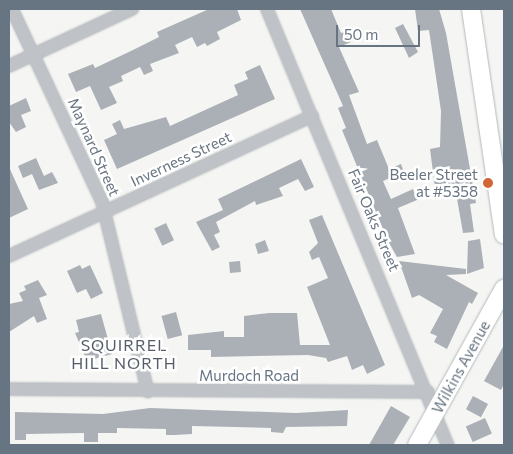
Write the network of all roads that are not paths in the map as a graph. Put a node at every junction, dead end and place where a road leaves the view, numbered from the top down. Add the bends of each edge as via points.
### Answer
1 (12, 9) edge
2 (132, 9) edge
3 (267, 9) edge
4 (471, 9) edge
5 (34, 54) junction
6 (9, 66) edge
7 (312, 116) junction
8 (105, 212) junction
9 (504, 235) edge
10 (9, 256) edge
11 (504, 289) edge
12 (9, 389) edge
13 (148, 392) junction
14 (428, 392) junction
15 (435, 413) junction
16 (418, 445) edge
17 (448, 445) edge

1 - 5 street, Maynard Street
2 - 5 street
3 - 7 street, Fair Oaks Street
4 - 9 street
5 - 6 street
5 - 8 street, Maynard Street
7 - 8 street, Inverness Street
7 - 14 street, Fair Oaks Street
8 - 10 street, Inverness Street
8 - 13 street, Maynard Street
11 - 15 street, Wilkins Avenue
12 - 13 street, Murdoch Road
13 - 14 street, Murdoch Road
14 - 15 street, Fair Oaks Street
15 - 16 street, Wilkins Avenue
15 - 17 street, Fair Oaks Street

